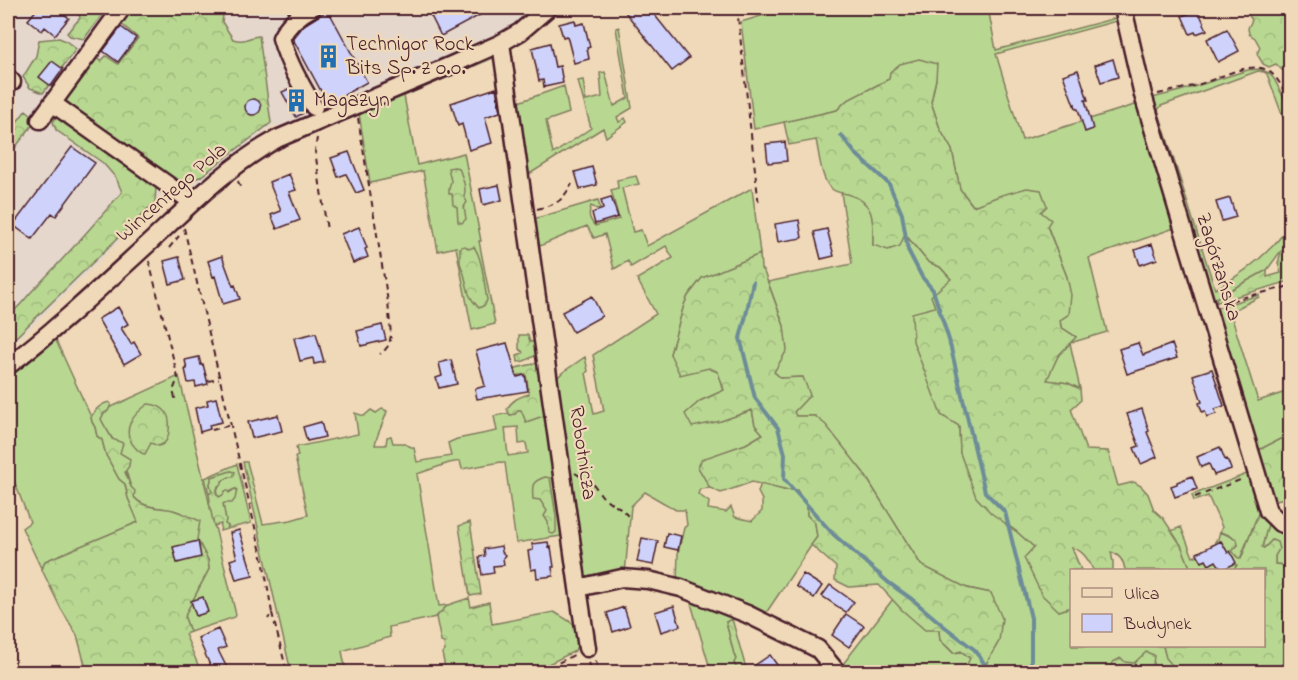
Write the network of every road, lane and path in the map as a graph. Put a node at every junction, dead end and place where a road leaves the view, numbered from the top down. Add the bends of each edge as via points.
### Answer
1 (122, 8) edge
2 (312, 8) edge
3 (548, 8) edge
4 (737, 8) edge
5 (1122, 8) edge
6 (501, 43) junction
7 (1143, 98) junction
8 (52, 103) junction
9 (1290, 105) edge
10 (314, 107) dead end
11 (357, 112) dead end
12 (40, 120) dead end
13 (318, 132) dead end
14 (572, 184) dead end
15 (192, 202) junction
16 (759, 206) dead end
17 (528, 211) junction
18 (184, 228) dead end
19 (327, 230) dead end
20 (180, 234) dead end
21 (144, 247) junction
22 (169, 248) dead end
23 (1290, 286) edge
24 (1206, 307) junction
25 (380, 354) dead end
26 (8, 366) edge
27 (220, 378) junction
28 (208, 381) dead end
29 (176, 401) dead end
30 (231, 425) junction
31 (212, 430) dead end
32 (561, 468) junction
33 (1257, 474) junction
34 (1195, 497) dead end
35 (632, 519) dead end
36 (1290, 526) edge
37 (578, 588) junction
38 (272, 613) junction
39 (268, 619) dead end
40 (587, 648) joint
41 (287, 672) edge
42 (540, 672) edge
43 (837, 672) edge

1 - 8 street
2 - 10 street via 286,27 280,38
3 - 6 street, Wincentego Pola
4 - 16 path
5 - 7 street, Zagórzańska
6 - 15 street, Wincentego Pola via 277,139 214,181
6 - 17 street, Robotnicza
7 - 9 path via 1259,67 1274,76
7 - 24 street, Zagórzańska
8 - 12 street
8 - 15 street
11 - 25 path via 388,302 391,335 389,345
13 - 19 path via 315,151
14 - 17 path via 557,203
15 - 21 street, Wincentego Pola
17 - 32 street, Robotnicza
18 - 27 path
20 - 22 path
21 - 26 street, Wincentego Pola
21 - 29 path via 178,378 173,391
23 - 24 path
24 - 33 street, Zagórzańska
27 - 28 path
27 - 30 path
30 - 31 path
30 - 38 path
32 - 35 path via 594,485
32 - 37 street, Robotnicza
33 - 34 path
33 - 36 street, Zagórzańska via 1268,511 1280,524
37 - 40 street, Robotnicza
37 - 43 street via 622,579 681,588 818,648
38 - 39 path
38 - 41 path
40 - 42 path

